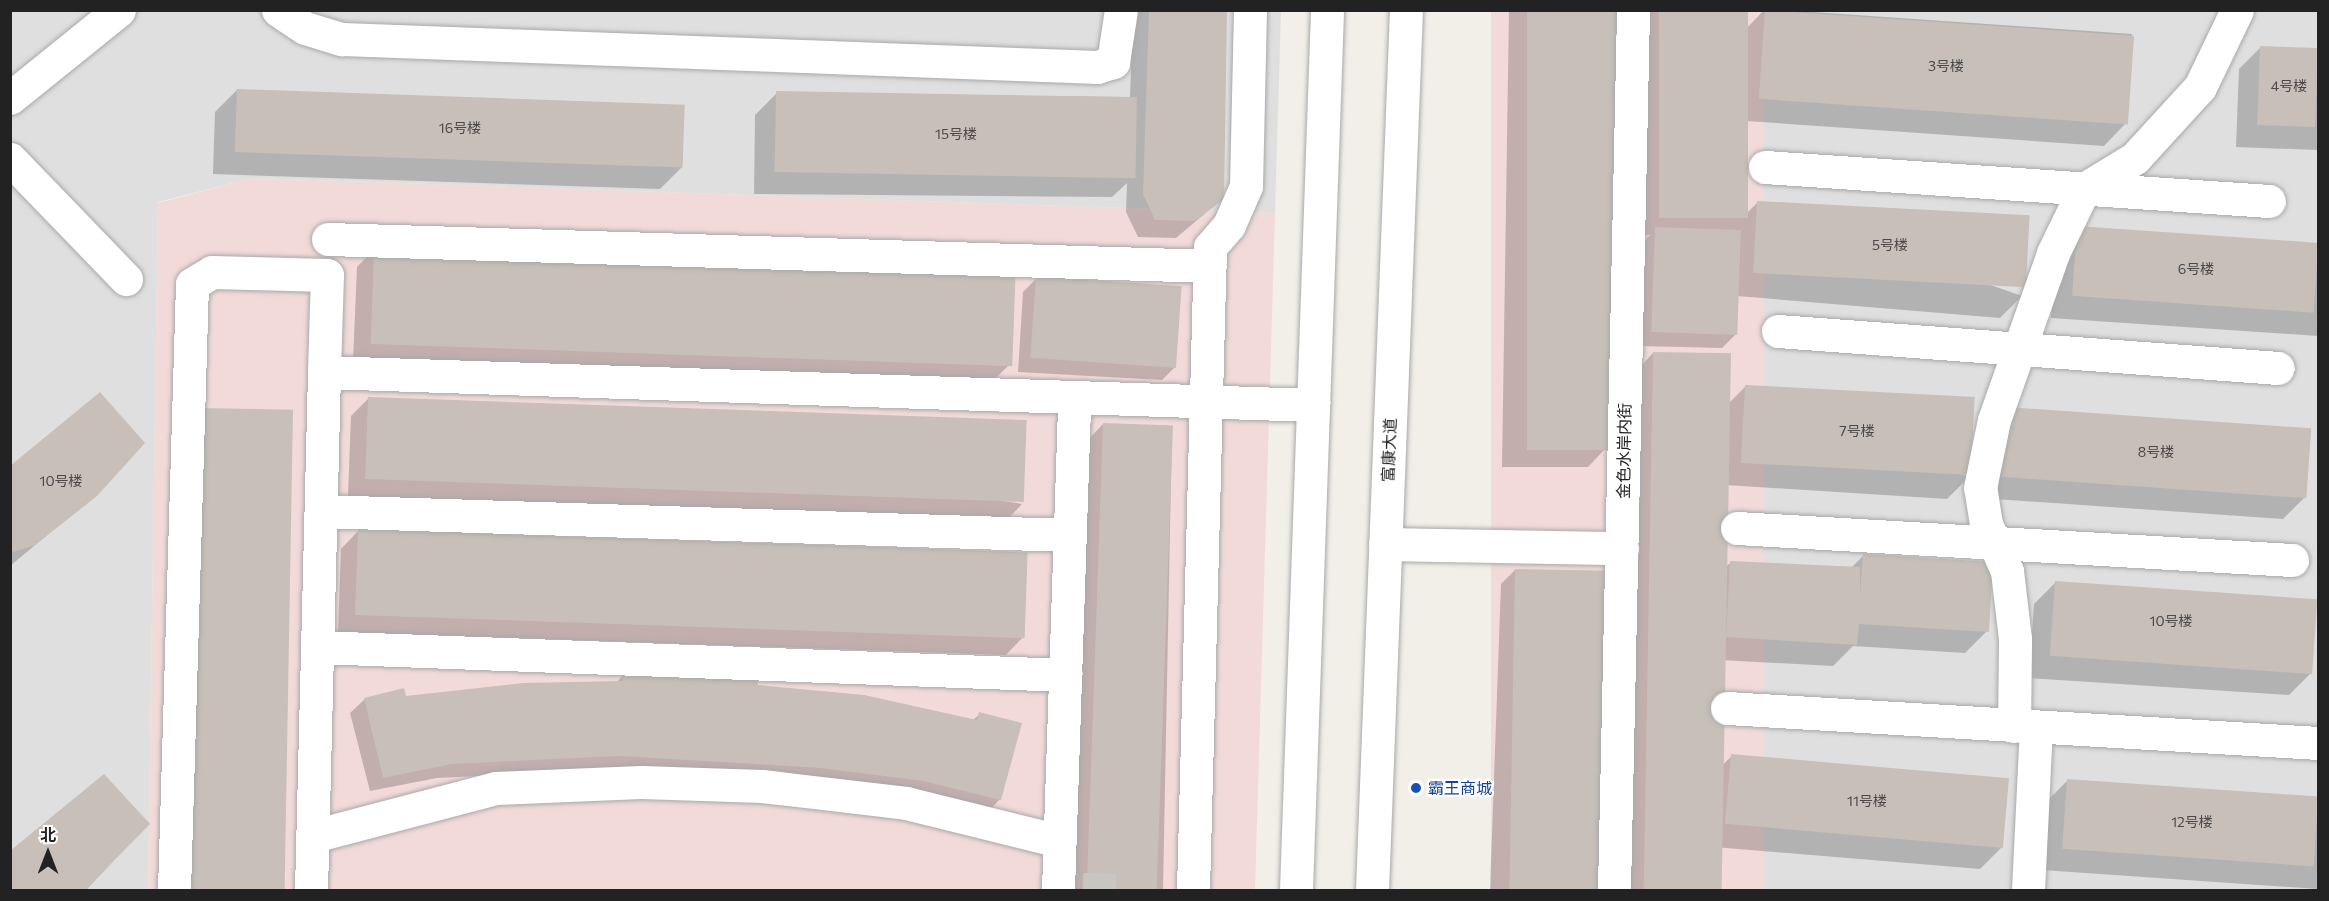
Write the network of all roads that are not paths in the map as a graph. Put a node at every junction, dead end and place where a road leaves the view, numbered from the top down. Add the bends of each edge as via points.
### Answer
1 (118, 10) edge
2 (278, 10) edge
3 (1121, 10) edge
4 (1250, 10) edge
5 (1327, 10) edge
6 (1406, 10) edge
7 (1633, 10) edge
8 (2237, 10) edge
9 (10, 98) edge
10 (10, 159) edge
11 (1765, 167) dead end
12 (2084, 189) junction
13 (2269, 201) dead end
14 (328, 238) dead end
15 (1210, 266) junction
16 (126, 279) dead end
17 (1778, 331) dead end
18 (2020, 349) junction
19 (2278, 368) dead end
20 (324, 372) junction
21 (1074, 398) junction
22 (1206, 403) junction
23 (1313, 405) junction
24 (321, 511) junction
25 (1737, 528) dead end
26 (1070, 535) junction
27 (1994, 543) junction
28 (1385, 544) junction
29 (1622, 548) junction
30 (2292, 560) dead end
31 (317, 647) junction
32 (1065, 675) junction
33 (1727, 708) dead end
34 (2025, 726) junction
35 (2319, 743) edge
36 (313, 836) junction
37 (1059, 841) junction
38 (1066, 889) edge
39 (174, 891) edge
40 (311, 891) edge
41 (1193, 891) edge
42 (1296, 891) edge
43 (1372, 891) edge
44 (1614, 891) edge
45 (2028, 891) edge

1 - 9 street
2 - 3 street via 305,28 342,39 1097,67 1113,62
4 - 15 street via 1246,186 1242,204 1210,247
5 - 23 street
6 - 28 street, 富康大道
7 - 29 street, 金色水岸内街
8 - 12 street via 2200,87 2135,158
10 - 16 street
11 - 12 street
12 - 13 street
12 - 18 street via 2053,253
14 - 15 street
15 - 22 street
17 - 18 street
18 - 19 street
18 - 27 street via 1994,420 1980,488
20 - 21 street
20 - 24 street
20 - 39 street via 327,275 212,272 192,284
21 - 22 street
21 - 26 street
22 - 23 street
22 - 41 street
23 - 42 street
24 - 26 street
24 - 31 street
25 - 27 street
26 - 32 street
27 - 30 street
27 - 34 street via 2007,571
28 - 29 street
28 - 43 street, 富康大道
29 - 44 street, 金色水岸内街
31 - 32 street
31 - 36 street
32 - 37 street
33 - 34 street
34 - 35 street
34 - 45 street
36 - 37 street via 496,788 641,782 762,786 906,804
36 - 40 street
37 - 38 street

